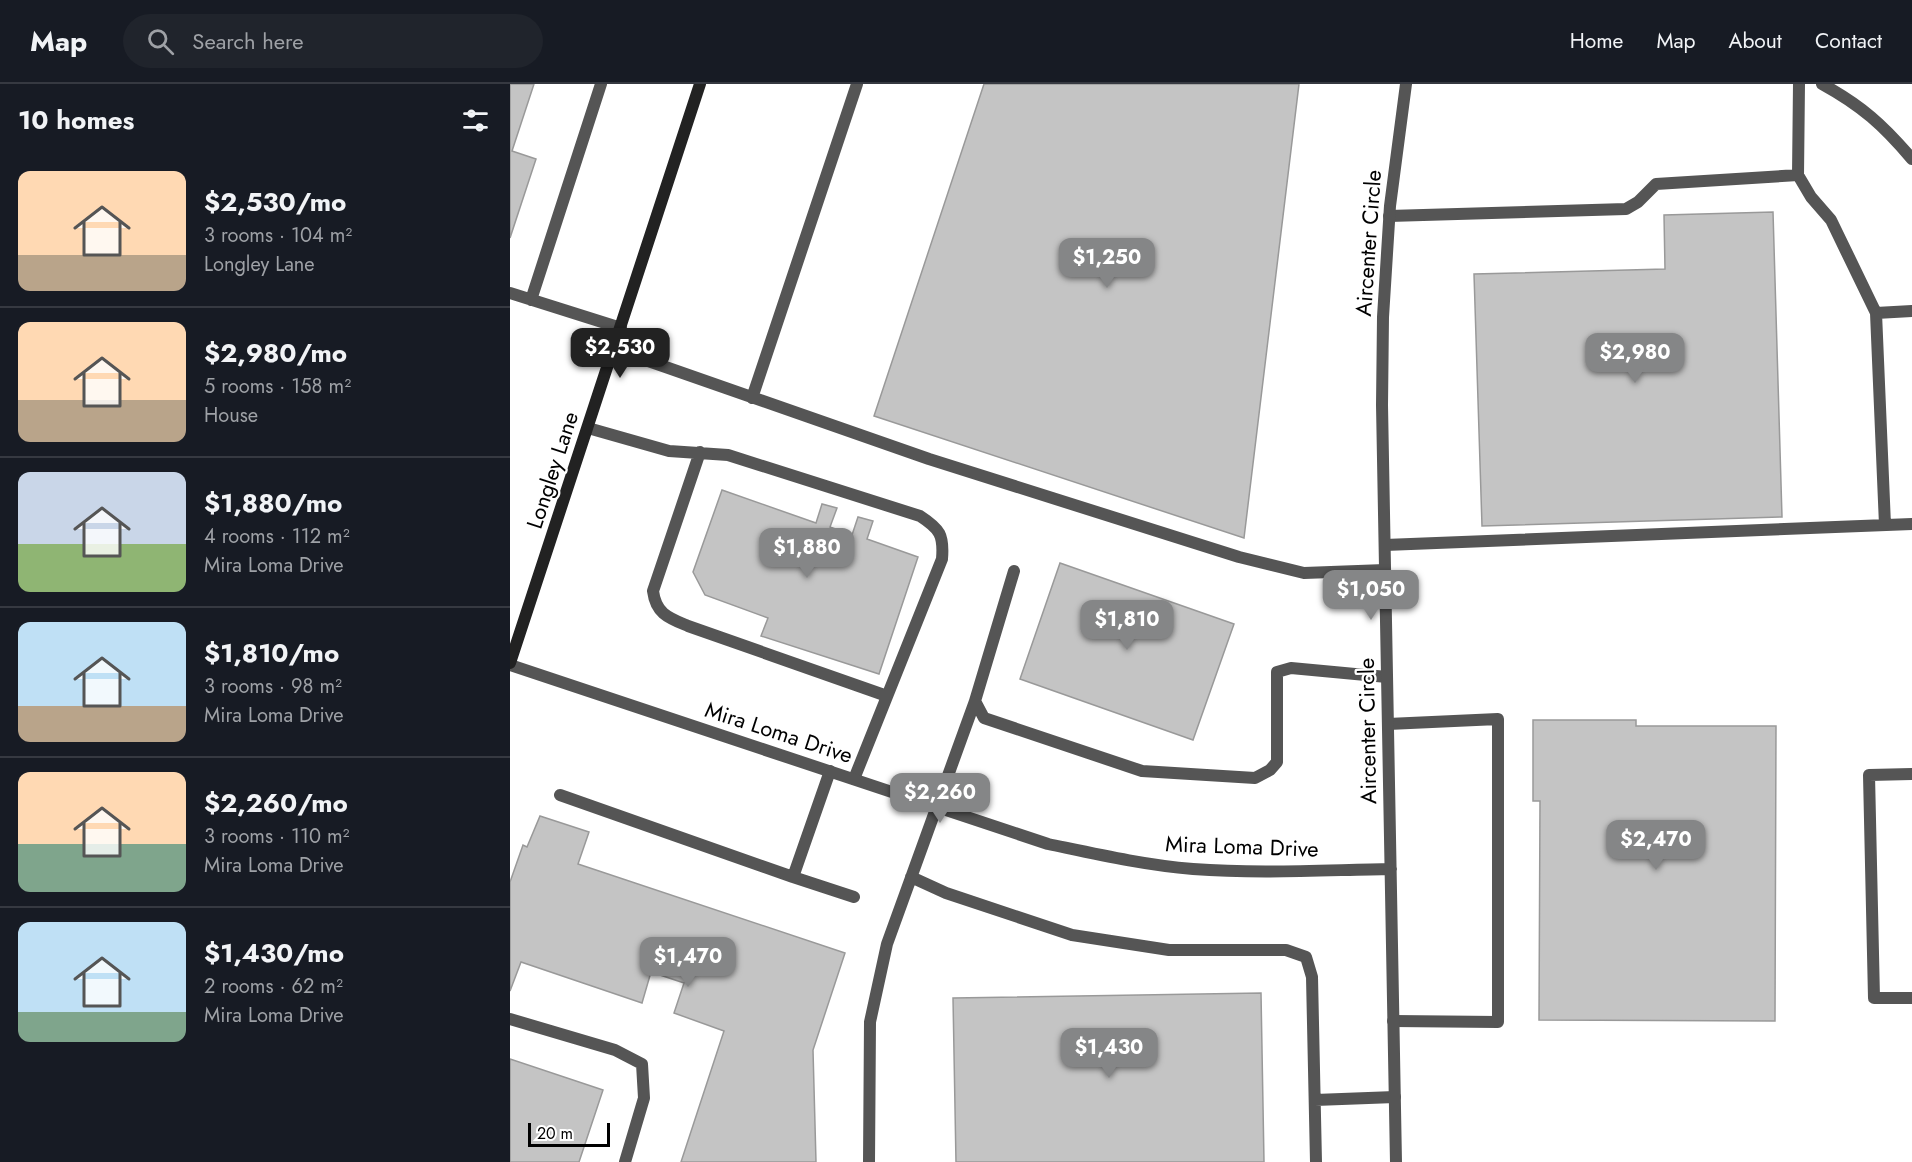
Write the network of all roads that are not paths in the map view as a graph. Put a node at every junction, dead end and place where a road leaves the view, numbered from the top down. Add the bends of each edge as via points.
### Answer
1 (601, 84) edge
2 (700, 84) edge
3 (858, 84) edge
4 (1406, 84) edge
5 (1799, 84) edge
6 (1822, 84) edge
7 (1912, 159) edge
8 (1798, 175) junction
9 (1389, 216) junction
10 (510, 293) edge
11 (531, 300) junction
12 (1912, 311) edge
13 (1876, 313) junction
14 (621, 328) junction
15 (614, 350) junction
16 (752, 398) junction
17 (588, 428) junction
18 (700, 453) junction
19 (1912, 524) edge
20 (1885, 525) junction
21 (1385, 545) junction
22 (1385, 570) junction
23 (1014, 571) dead end
24 (510, 664) edge
25 (1388, 677) junction
26 (887, 696) junction
27 (975, 701) junction
28 (1388, 724) junction
29 (830, 771) junction
30 (1912, 774) edge
31 (854, 779) junction
32 (560, 795) dead end
33 (936, 806) junction
34 (1391, 869) junction
35 (793, 877) junction
36 (911, 877) junction
37 (854, 897) dead end
38 (1912, 998) edge
39 (510, 1019) edge
40 (1394, 1021) junction
41 (1395, 1097) junction
42 (1315, 1100) junction
43 (625, 1162) edge
44 (869, 1162) edge
45 (1316, 1162) edge
46 (1396, 1162) edge

1 - 11 street
2 - 14 main road, Longley Lane
3 - 16 street
4 - 9 street, Aircenter Circle
5 - 8 street
6 - 7 street via 1852,101 1886,129
8 - 9 street via 1656,184 1626,209
8 - 13 street via 1831,220
9 - 21 street, Aircenter Circle via 1383,317
10 - 11 street
11 - 14 street
12 - 13 street
13 - 20 street
14 - 15 main road, Longley Lane
15 - 16 street
15 - 17 main road, Longley Lane
16 - 22 street via 929,459 1239,557 1304,573
17 - 18 street via 669,451
17 - 24 main road, Longley Lane
18 - 26 street via 653,591 655,603 666,617 688,626
18 - 26 street via 728,455 920,516 935,526 944,541 942,559
19 - 20 street
20 - 21 street
21 - 22 street, Aircenter Circle
22 - 25 street, Aircenter Circle
23 - 27 street
24 - 29 street, Mira Loma Drive
25 - 27 street via 1291,668 1278,672 1277,762 1255,778 1142,771 984,718
25 - 28 street, Aircenter Circle
26 - 31 street
27 - 33 street
28 - 34 street, Aircenter Circle
28 - 40 street via 1498,719 1498,1022
29 - 31 street, Mira Loma Drive
29 - 35 street
30 - 38 street via 1869,775 1874,998
31 - 33 street, Mira Loma Drive
32 - 35 street
33 - 34 street, Mira Loma Drive via 1048,844 1121,860 1193,869
33 - 36 street
34 - 40 street, Aircenter Circle
35 - 37 street
36 - 42 street via 946,893 1072,935 1169,950 1286,950 1306,957 1312,977
36 - 44 street via 887,944 870,1022
39 - 43 street via 615,1050 642,1064 645,1098
40 - 41 street, Aircenter Circle
41 - 42 street
41 - 46 street, Aircenter Circle
42 - 45 street

